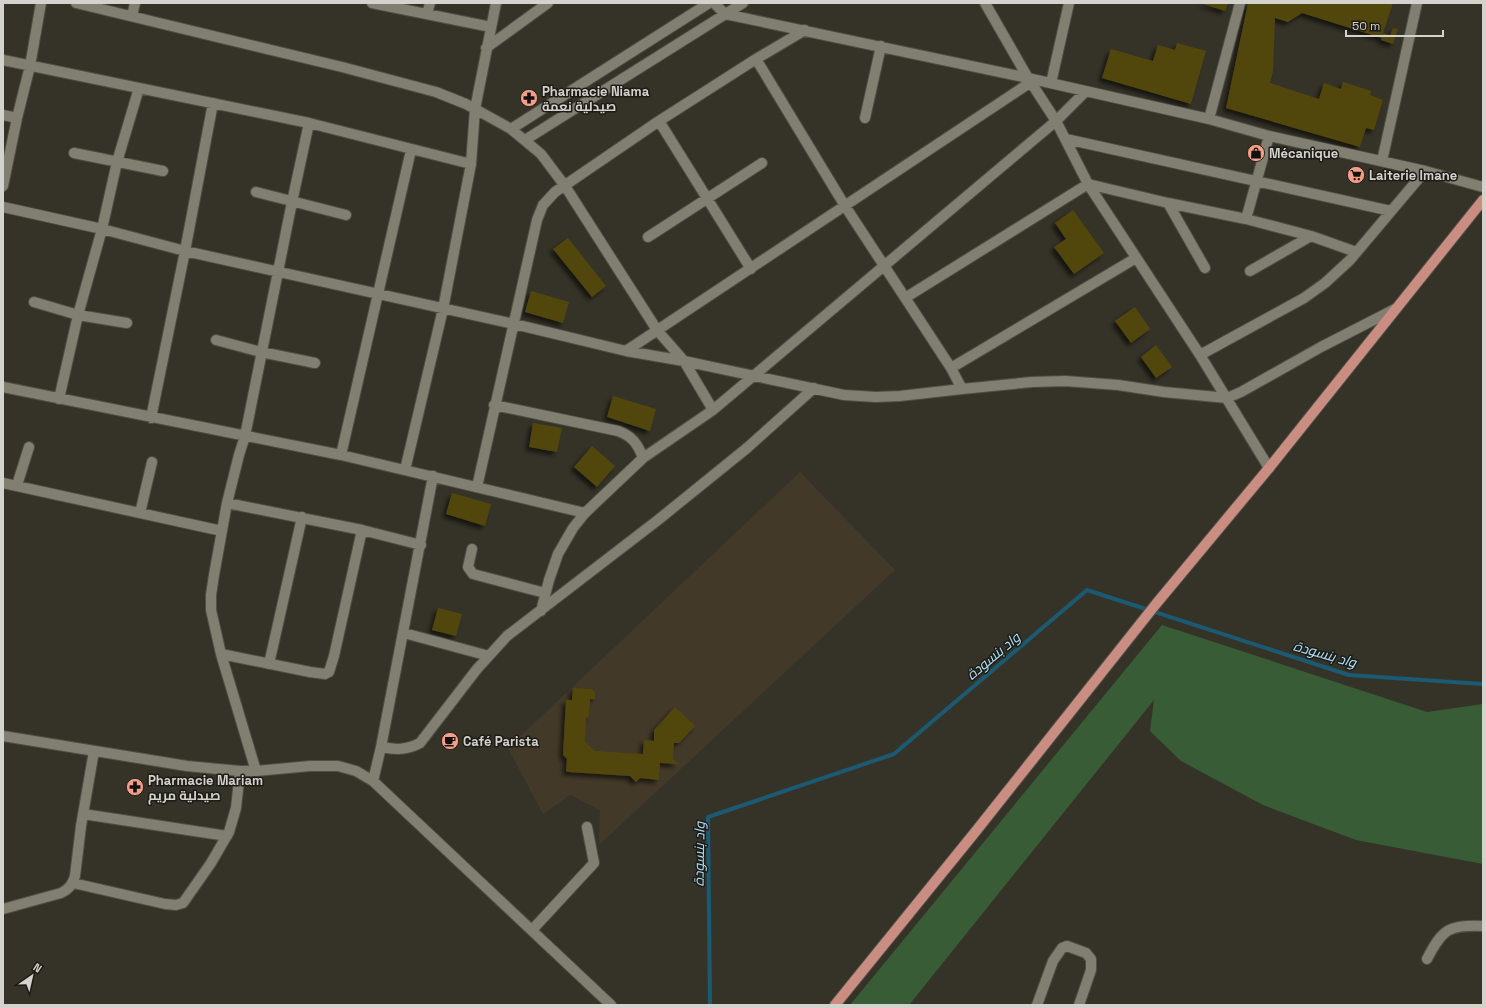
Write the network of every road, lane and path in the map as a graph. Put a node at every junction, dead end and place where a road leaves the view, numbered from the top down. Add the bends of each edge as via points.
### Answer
1 (41, 3) edge
2 (76, 3) edge
3 (135, 3) edge
4 (372, 3) edge
5 (430, 3) edge
6 (496, 3) edge
7 (548, 3) edge
8 (709, 3) edge
9 (714, 3) edge
10 (743, 3) edge
11 (985, 3) edge
12 (1069, 3) edge
13 (1240, 3) edge
14 (1417, 3) edge
15 (427, 14) junction
16 (725, 14) junction
17 (132, 16) junction
18 (491, 27) junction
19 (805, 30) junction
20 (880, 46) junction
21 (486, 48) junction
22 (756, 59) junction
23 (3, 60) edge
24 (30, 66) junction
25 (1030, 80) junction
26 (1051, 83) junction
27 (139, 88) junction
28 (1085, 92) junction
29 (213, 103) junction
30 (475, 109) junction
31 (3, 115) edge
32 (17, 118) junction
33 (865, 118) dead end
34 (1209, 119) junction
35 (659, 121) junction
36 (1056, 121) junction
37 (309, 124) junction
38 (511, 129) junction
39 (1269, 136) junction
40 (1066, 139) junction
41 (526, 140) junction
42 (411, 150) junction
43 (74, 153) dead end
44 (1382, 161) junction
45 (117, 162) junction
46 (762, 163) dead end
47 (471, 164) junction
48 (163, 171) dead end
49 (1425, 171) junction
50 (1256, 181) junction
51 (1088, 184) junction
52 (3, 186) edge
53 (565, 186) junction
54 (1483, 187) edge
55 (256, 192) dead end
56 (707, 198) junction
57 (1483, 200) edge
58 (292, 202) junction
59 (1168, 203) junction
60 (845, 206) junction
61 (3, 207) edge
62 (1391, 211) junction
63 (346, 215) dead end
64 (1246, 219) junction
65 (102, 229) junction
66 (1311, 236) junction
67 (648, 237) dead end
68 (185, 251) junction
69 (1356, 252) junction
70 (1136, 258) junction
71 (883, 266) junction
72 (1205, 268) dead end
73 (751, 269) junction
74 (278, 271) junction
75 (1250, 271) dead end
76 (379, 293) junction
77 (905, 298) junction
78 (34, 302) dead end
79 (443, 309) junction
80 (1395, 309) junction
81 (78, 314) junction
82 (127, 323) dead end
83 (514, 324) junction
84 (657, 330) junction
85 (216, 340) dead end
86 (626, 351) junction
87 (261, 352) junction
88 (1200, 355) junction
89 (684, 361) junction
90 (315, 363) dead end
91 (951, 368) junction
92 (754, 376) junction
93 (3, 387) edge
94 (814, 388) junction
95 (962, 390) junction
96 (1227, 398) junction
97 (59, 399) junction
98 (494, 405) junction
99 (712, 410) junction
100 (151, 418) junction
101 (245, 436) junction
102 (29, 447) dead end
103 (341, 455) junction
104 (644, 458) junction
105 (152, 462) dead end
106 (1269, 468) junction
107 (405, 470) junction
108 (433, 476) junction
109 (3, 482) edge
110 (17, 485) junction
111 (476, 487) junction
112 (227, 503) junction
113 (140, 513) junction
114 (585, 513) junction
115 (302, 517) junction
116 (362, 530) junction
117 (222, 531) junction
118 (421, 545) junction
119 (472, 549) dead end
120 (545, 593) junction
121 (541, 610) junction
122 (404, 633) junction
123 (221, 654) junction
124 (489, 656) junction
125 (270, 664) junction
126 (3, 736) edge
127 (381, 747) junction
128 (94, 751) junction
129 (240, 771) junction
130 (256, 771) junction
131 (373, 781) junction
132 (84, 814) junction
133 (587, 826) dead end
134 (227, 836) junction
135 (73, 883) junction
136 (3, 909) edge
137 (1483, 926) edge
138 (532, 930) junction
139 (1427, 959) dead end
140 (611, 1005) edge
141 (835, 1005) edge
142 (1037, 1005) edge
143 (1079, 1005) edge

1 - 24 street
2 - 17 street
3 - 17 street
4 - 15 street
5 - 15 street
6 - 18 street
7 - 21 street
8 - 38 street
9 - 16 street
10 - 16 street
11 - 25 street
12 - 26 street
13 - 34 street
14 - 44 street
15 - 18 street
16 - 19 street
16 - 41 street
17 - 30 street via 432,91
18 - 21 street
19 - 20 street
19 - 22 street
20 - 25 street
20 - 33 street
21 - 30 street
22 - 35 street
22 - 60 street
23 - 24 street
24 - 27 street
24 - 32 street
25 - 26 street
25 - 36 street
25 - 60 street
26 - 28 street
27 - 29 street
27 - 45 street
28 - 34 street
28 - 36 street
29 - 37 street
29 - 68 street
30 - 38 street
30 - 47 street
31 - 32 street
32 - 52 street
34 - 39 street
35 - 53 street
35 - 56 street
36 - 40 street
36 - 71 street
37 - 42 street
37 - 58 street
38 - 41 street
39 - 44 street
39 - 50 street
40 - 50 street
40 - 51 street
41 - 53 street
42 - 47 street
42 - 76 street
43 - 45 street
44 - 49 street
45 - 48 street
45 - 65 street
46 - 56 street
47 - 79 street
49 - 54 street
49 - 62 street
50 - 62 street
50 - 64 street
51 - 59 street
51 - 70 street
51 - 77 street
53 - 83 street via 549,197 541,209
53 - 84 street
55 - 58 street
56 - 67 street
56 - 73 street
57 - 80 main road
58 - 63 street
58 - 74 street
59 - 64 street
59 - 72 street
60 - 71 street
60 - 73 street
61 - 65 street
62 - 69 street
64 - 66 street
65 - 68 street
65 - 81 street
66 - 69 street
66 - 75 street
68 - 74 street
68 - 100 street
69 - 88 street via 1340,270 1304,298
70 - 88 street
70 - 91 street
71 - 77 street
71 - 92 street
73 - 84 street
74 - 76 street
74 - 87 street
76 - 79 street
76 - 103 street
77 - 91 street
78 - 81 street
79 - 83 street
79 - 107 street
80 - 96 street
80 - 106 main road
81 - 82 street
81 - 97 street
83 - 86 street
83 - 98 street
84 - 86 street
84 - 89 street
85 - 87 street
86 - 89 street
87 - 90 street
87 - 101 street
88 - 96 street
89 - 92 street
89 - 99 street
91 - 95 street
92 - 94 street
92 - 99 street
93 - 97 street
94 - 95 street via 844,395 876,397
94 - 121 street via 747,448
95 - 96 street via 1065,381
96 - 106 street
97 - 100 street
98 - 104 street via 618,431 632,439
98 - 111 street
99 - 104 street
100 - 101 street
101 - 103 street
101 - 112 street
102 - 110 street
103 - 107 street
104 - 114 street
105 - 113 street
106 - 141 main road via 1156,604
107 - 108 street
108 - 111 street
108 - 118 street
109 - 110 street
110 - 113 street
111 - 114 street
112 - 115 street
112 - 117 street
113 - 117 street
114 - 120 street via 562,547
115 - 116 street
115 - 125 street
116 - 118 street
116 - 125 street via 330,671 325,674
117 - 123 street via 211,595 212,617
118 - 122 street
119 - 120 street via 468,566 473,574
120 - 121 street
121 - 124 street via 507,636
122 - 124 street
122 - 127 street
123 - 125 street
123 - 130 street
124 - 127 street via 420,743 398,749
126 - 128 street
127 - 131 street
128 - 129 street via 187,766
128 - 132 street
129 - 130 street
129 - 134 street via 234,816
130 - 131 street via 338,766 356,771
131 - 138 street
132 - 134 street
132 - 135 street
133 - 138 street via 594,863
134 - 135 street via 190,895 179,905
135 - 136 street via 61,893
137 - 139 street via 1456,927 1445,931
138 - 140 street
142 - 143 street via 1053,961 1062,948 1067,946 1086,952 1091,959 1091,970

